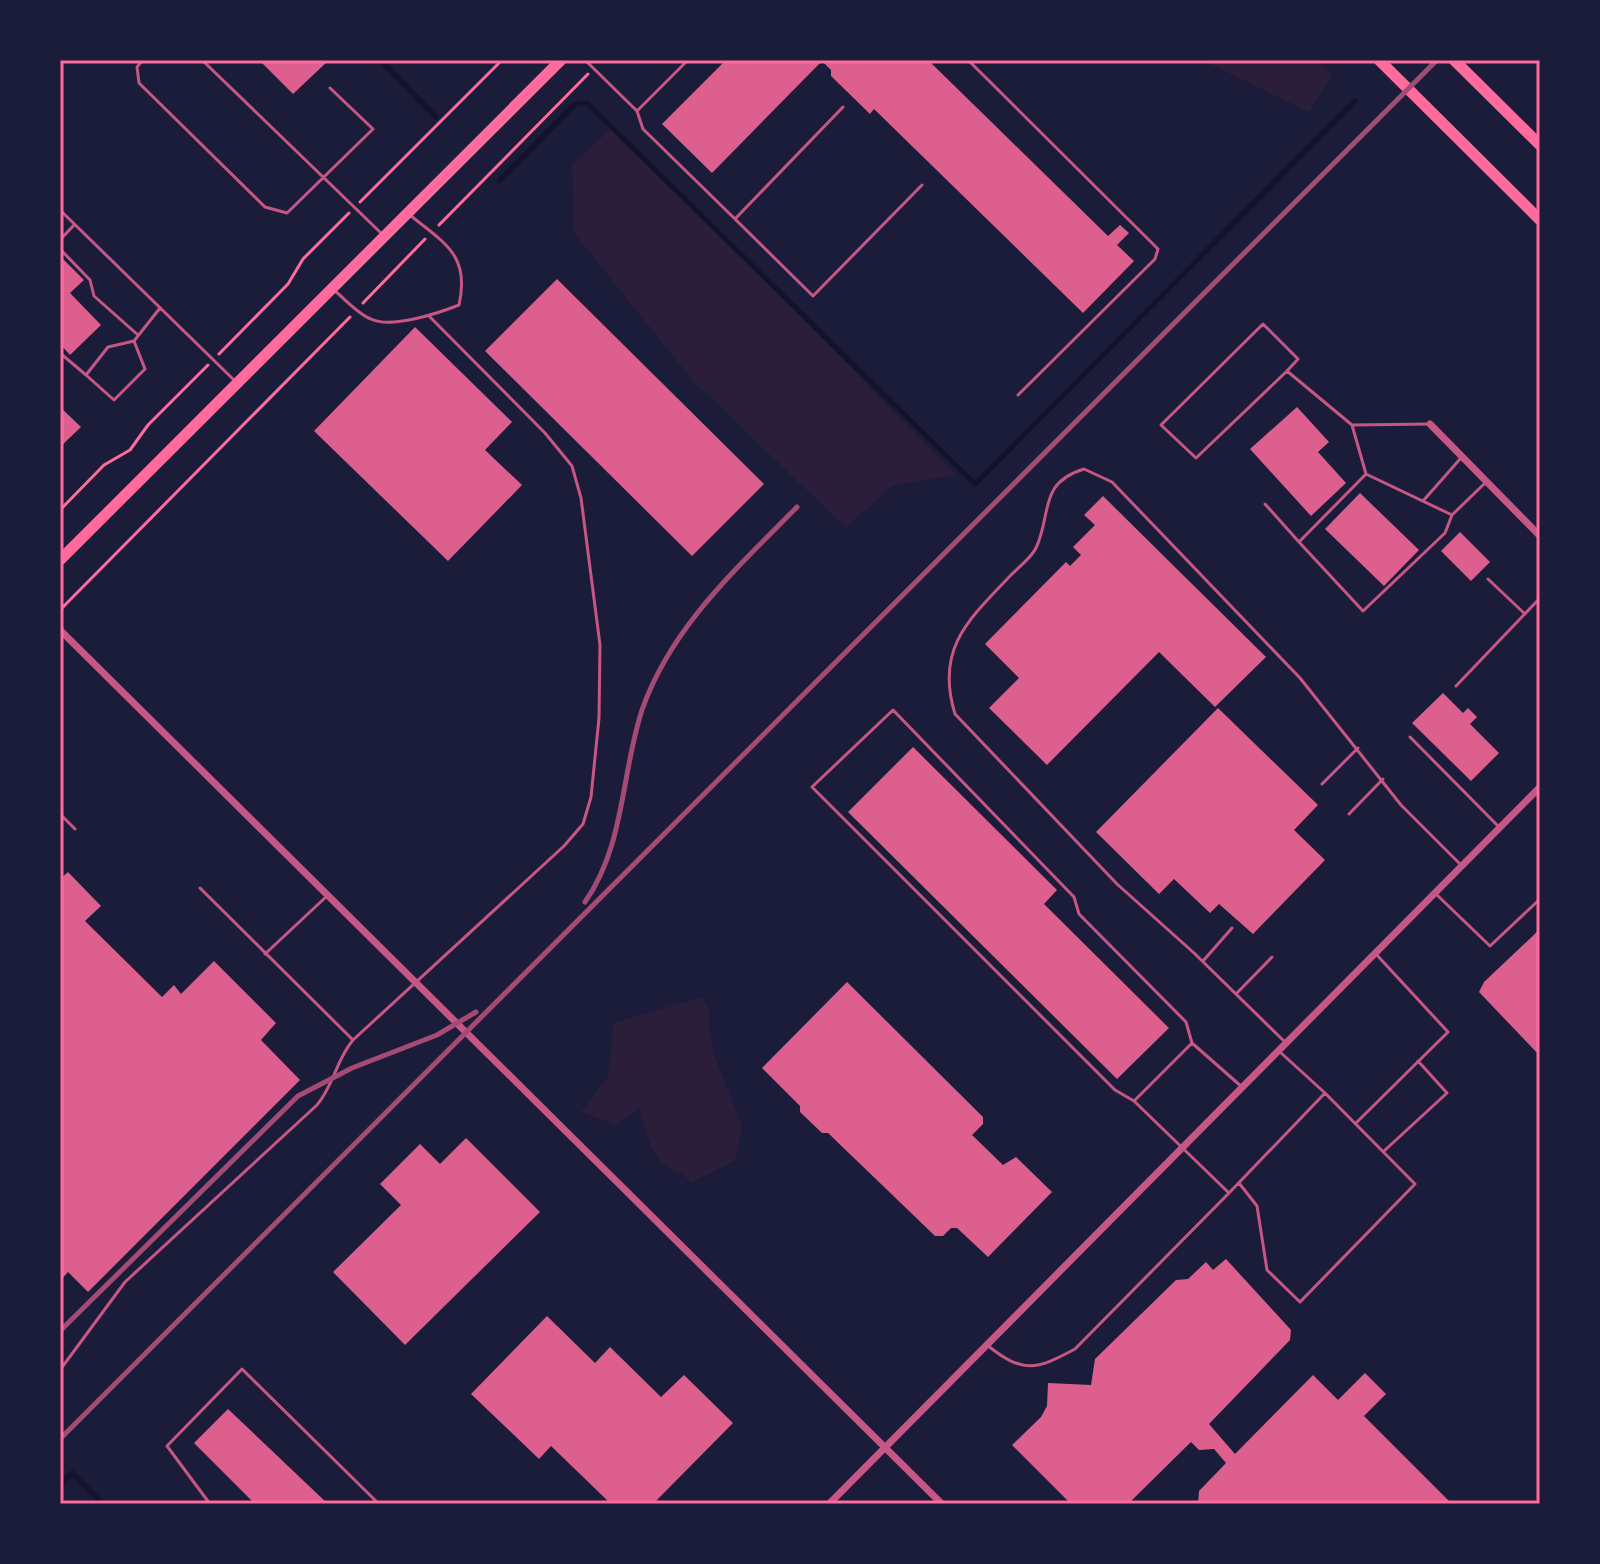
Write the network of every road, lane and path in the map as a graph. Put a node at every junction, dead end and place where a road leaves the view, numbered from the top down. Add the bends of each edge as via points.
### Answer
1 (143, 60) edge
2 (202, 60) edge
3 (502, 60) edge
4 (561, 60) edge
5 (585, 60) edge
6 (688, 60) edge
7 (968, 60) edge
8 (1379, 60) edge
9 (1454, 60) edge
10 (594, 68) junction
11 (330, 88) dead end
12 (843, 107) dead end
13 (637, 111) junction
14 (1540, 145) edge
15 (323, 180) junction
16 (922, 185) dead end
17 (354, 208) junction
18 (60, 210) edge
19 (408, 213) junction
20 (735, 219) junction
21 (1540, 220) edge
22 (75, 224) junction
23 (431, 233) junction
24 (384, 236) junction
25 (60, 240) edge
26 (60, 249) edge
27 (332, 289) junction
28 (160, 308) junction
29 (357, 309) junction
30 (430, 317) junction
31 (138, 335) junction
32 (134, 341) junction
33 (60, 353) edge
34 (213, 360) junction
35 (1287, 371) junction
36 (86, 375) junction
37 (237, 383) junction
38 (1018, 395) dead end
39 (1430, 424) joint
40 (1352, 425) junction
41 (1462, 456) junction
42 (1366, 474) junction
43 (1487, 482) junction
44 (1423, 501) junction
45 (1265, 504) dead end
46 (60, 510) edge
47 (1452, 515) junction
48 (1540, 536) edge
49 (1299, 542) junction
50 (60, 560) edge
51 (1488, 579) dead end
52 (1540, 598) edge
53 (60, 610) edge
54 (1525, 614) junction
55 (60, 630) edge
56 (1456, 686) dead end
57 (1410, 737) dead end
58 (1358, 748) junction
59 (1383, 779) junction
60 (1322, 784) dead end
61 (1540, 787) edge
62 (60, 814) edge
63 (1349, 814) dead end
64 (1499, 827) junction
65 (75, 829) dead end
66 (1461, 865) junction
67 (200, 888) dead end
68 (1435, 893) junction
69 (327, 895) junction
70 (1540, 899) edge
71 (1232, 928) dead end
72 (1375, 953) junction
73 (265, 954) junction
74 (1272, 957) dead end
75 (1203, 961) junction
76 (417, 985) junction
77 (1236, 994) junction
78 (353, 1040) junction
79 (1192, 1043) junction
80 (1286, 1043) junction
81 (1278, 1051) junction
82 (1418, 1061) junction
83 (1242, 1087) junction
84 (1325, 1093) junction
85 (1134, 1101) junction
86 (1355, 1123) junction
87 (1181, 1149) junction
88 (1383, 1151) junction
89 (1239, 1183) junction
90 (1229, 1193) junction
91 (987, 1345) junction
92 (60, 1370) edge
93 (885, 1448) junction
94 (210, 1504) edge
95 (379, 1504) edge
96 (829, 1504) edge
97 (942, 1504) edge

1 - 15 lane via 137,67 139,83 265,207 287,213
2 - 15 lane
3 - 17 path
4 - 19 main road
5 - 10 lane
6 - 13 lane
7 - 38 lane via 1158,249 1155,259
8 - 21 main road
9 - 14 main road
10 - 13 lane
10 - 23 path
11 - 15 lane via 373,129
12 - 20 lane
13 - 20 lane via 643,129
15 - 17 lane
16 - 20 lane via 813,296
17 - 24 lane
17 - 34 path
18 - 22 lane
19 - 23 lane
19 - 24 main road
22 - 25 lane
22 - 28 lane
23 - 29 path
23 - 30 lane via 459,259 464,283 459,305
24 - 27 main road
26 - 31 lane via 90,280 94,296
27 - 29 lane
27 - 37 main road
28 - 31 lane
28 - 34 lane
29 - 30 lane via 371,320
29 - 53 path
30 - 76 lane via 572,466 600,645 599,718 583,824
31 - 32 lane
32 - 36 lane via 108,347
32 - 36 lane via 145,369 114,400
33 - 36 lane
34 - 37 lane
34 - 46 path via 130,450 104,465
35 - 35 lane via 1196,458 1161,425 1263,324 1298,359
35 - 40 lane
37 - 50 main road
39 - 40 lane
39 - 41 street
40 - 42 lane
41 - 43 street
41 - 44 lane
42 - 44 lane
42 - 49 lane
43 - 47 lane
43 - 48 street
44 - 47 lane
45 - 49 lane
47 - 49 lane via 1445,533 1363,611
51 - 54 lane
52 - 54 lane
54 - 56 lane
55 - 69 street
57 - 64 lane
58 - 59 lane
58 - 60 lane
58 - 75 lane via 1300,678 1112,482 1084,469 1066,475 1048,498 1035,549 969,620 949,656 947,689 955,714 1117,884
59 - 63 lane
59 - 66 lane via 1420,827
61 - 64 street
62 - 65 lane
64 - 66 street
66 - 68 street
67 - 73 lane
68 - 70 lane via 1490,946
68 - 72 street
69 - 73 lane
69 - 76 street
71 - 75 lane
72 - 80 street
72 - 82 lane via 1448,1032
73 - 78 lane
74 - 77 lane
75 - 77 lane
76 - 78 lane
76 - 93 street
77 - 80 lane
78 - 92 lane via 323,1099 125,1282
79 - 83 lane
79 - 85 lane
79 - 85 lane via 1186,1022 1079,914 1074,897 893,710 812,787 1115,1090
80 - 81 street
81 - 83 street
81 - 84 lane
82 - 86 lane
82 - 88 lane via 1447,1093
83 - 87 street
84 - 86 lane
84 - 89 lane
85 - 87 lane
86 - 88 lane
87 - 90 lane
87 - 91 street
88 - 89 lane via 1415,1184 1300,1302 1267,1270 1257,1206
89 - 90 lane
90 - 91 lane via 1075,1349 1027,1368 1009,1363
91 - 93 street
93 - 96 street
93 - 97 street
94 - 95 lane via 167,1446 242,1369

